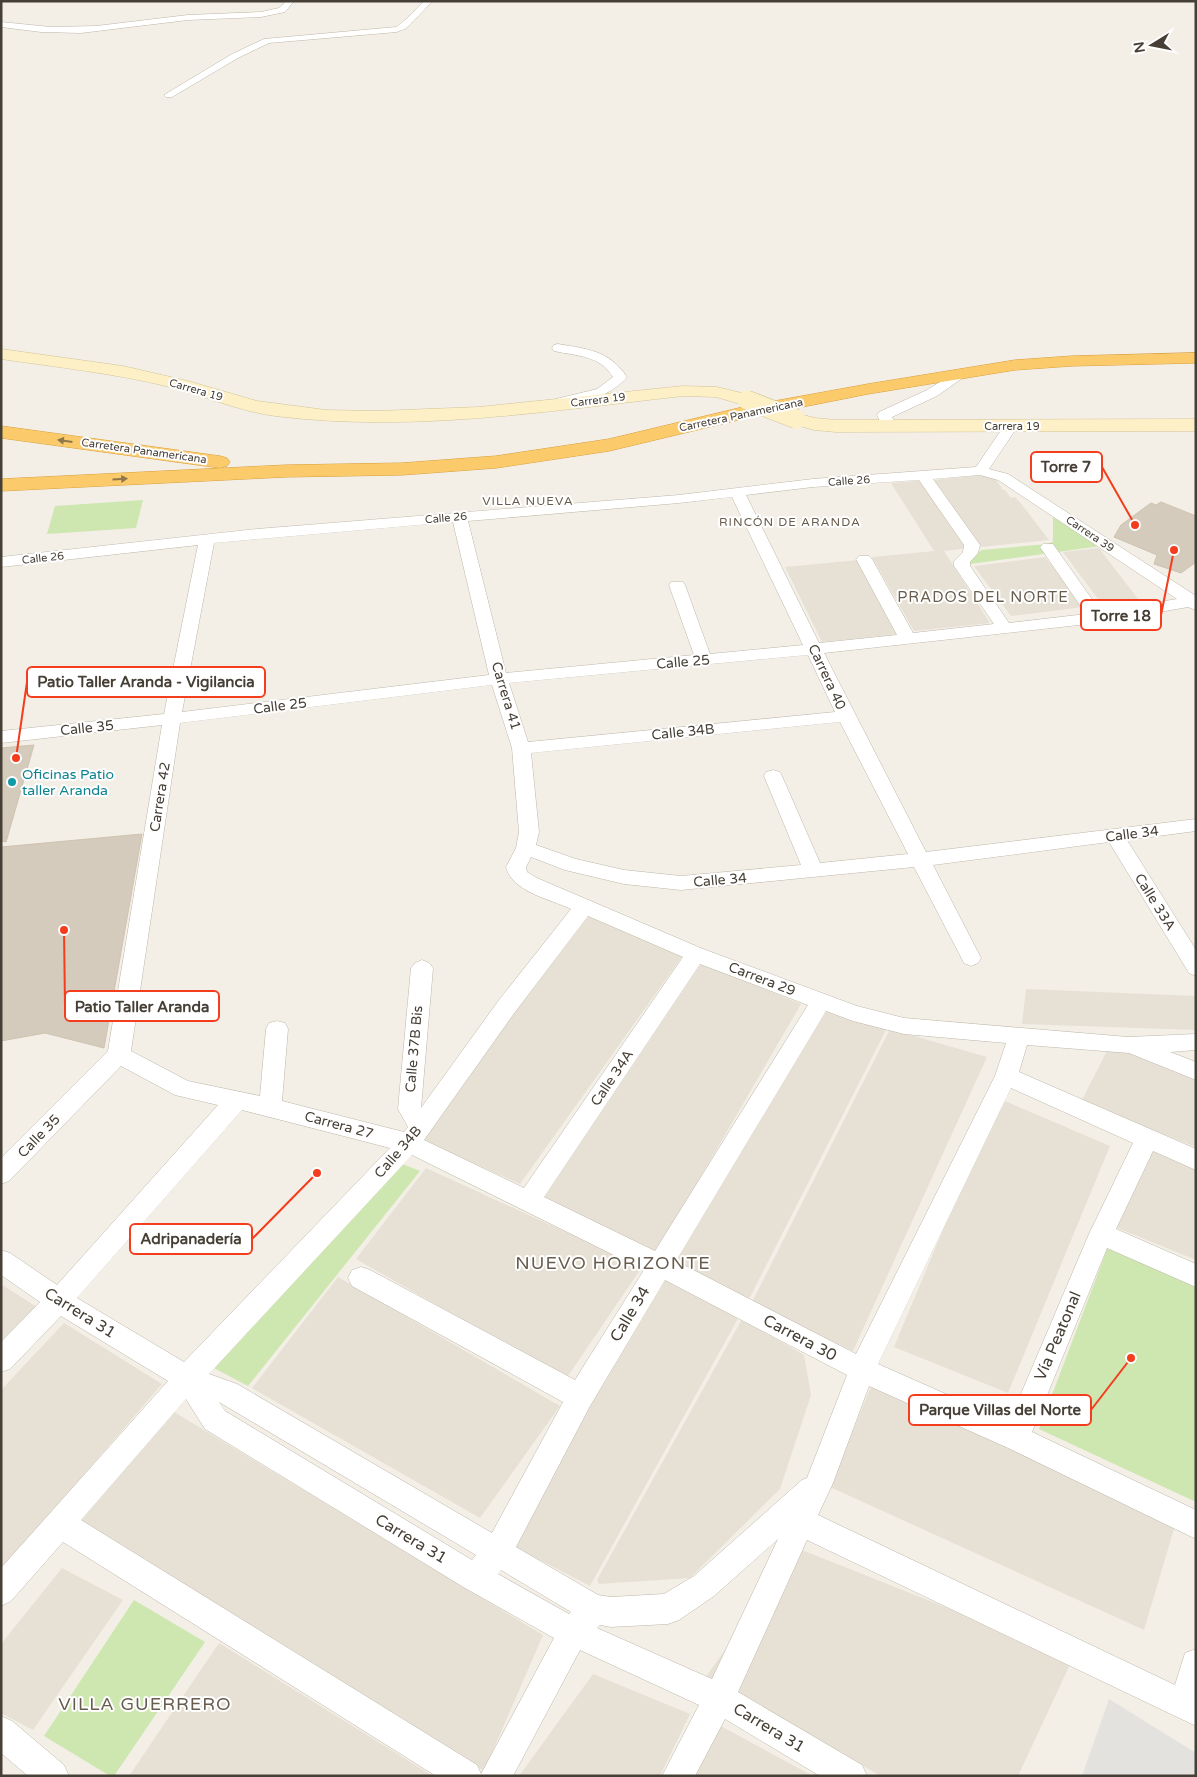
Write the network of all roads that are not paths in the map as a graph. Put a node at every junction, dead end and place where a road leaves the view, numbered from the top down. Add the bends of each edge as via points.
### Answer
1 (290, 1) edge
2 (428, 1) edge
3 (1, 24) edge
4 (169, 96) dead end
5 (558, 348) dead end
6 (1, 354) edge
7 (1196, 358) edge
8 (959, 374) junction
9 (535, 407) junction
10 (1196, 425) edge
11 (889, 426) junction
12 (1011, 426) junction
13 (1, 432) edge
14 (286, 471) junction
15 (980, 471) junction
16 (924, 476) junction
17 (1, 485) edge
18 (737, 492) junction
19 (460, 517) junction
20 (207, 540) junction
21 (1048, 547) dead end
22 (864, 559) dead end
23 (1, 562) edge
24 (677, 585) dead end
25 (1195, 603) edge
26 (1097, 618) junction
27 (1004, 627) junction
28 (907, 638) junction
29 (814, 650) junction
30 (704, 660) junction
31 (499, 679) junction
32 (846, 716) junction
33 (172, 719) junction
34 (1, 736) edge
35 (521, 748) junction
36 (773, 776) dead end
37 (1196, 826) edge
38 (1114, 836) junction
39 (526, 848) junction
40 (919, 860) junction
41 (814, 871) junction
42 (518, 875) joint
43 (584, 906) junction
44 (696, 954) junction
45 (971, 958) dead end
46 (422, 968) dead end
47 (1196, 968) edge
48 (821, 1001) junction
49 (277, 1029) dead end
50 (1019, 1036) junction
51 (1196, 1042) edge
52 (1128, 1045) junction
53 (119, 1055) junction
54 (1196, 1071) edge
55 (1006, 1076) junction
56 (236, 1101) junction
57 (270, 1107) junction
58 (414, 1135) junction
59 (1147, 1139) junction
60 (1196, 1160) edge
61 (1, 1174) edge
62 (528, 1201) junction
63 (1101, 1234) junction
64 (1, 1261) edge
65 (659, 1265) junction
66 (1196, 1276) edge
67 (361, 1278) dead end
68 (59, 1301) junction
69 (1, 1360) edge
70 (862, 1370) junction
71 (186, 1378) junction
72 (580, 1397) junction
73 (1016, 1438) junction
74 (819, 1483) junction
75 (801, 1522) junction
76 (59, 1523) junction
77 (1196, 1525) edge
78 (498, 1552) junction
79 (475, 1578) junction
80 (1, 1591) edge
81 (594, 1609) junction
82 (572, 1632) junction
83 (1196, 1664) edge
84 (719, 1698) junction
85 (1191, 1708) edge
86 (1, 1732) edge
87 (53, 1776) edge
88 (466, 1776) edge
89 (496, 1776) edge
90 (678, 1776) edge
91 (850, 1776) edge

1 - 3 street via 288,7 280,11 263,14 186,17 80,30
2 - 4 street via 404,27 397,29 267,41 235,56
5 - 9 street via 602,358 616,368 620,377 608,387 583,398
6 - 9 street, Carrera 19 via 138,375 205,391 241,404 276,410 414,417
7 - 8 highway, Carretera Panamericana via 1072,361 1015,365
8 - 11 street via 932,393 884,415
8 - 14 highway, Carretera Panamericana via 747,412 609,444 496,462 402,469
9 - 11 street, Carrera 19, bridge via 683,391 716,392 814,424
10 - 12 street, Carrera 19
11 - 12 street, Carrera 19
12 - 15 street
14 -> 13 highway, Carretera Panamericana
17 -> 14 highway, Carretera Panamericana
15 - 16 street, Calle 26
15 - 25 street, Carrera 39 via 1004,477
16 - 18 street, Calle 26
16 - 27 street via 972,544 962,566
18 - 19 street, Calle 26
18 - 29 street, Carrera 40
19 - 20 street, Calle 26
19 - 31 street, Carrera 41
20 - 23 street, Calle 26
20 - 33 street, Carrera 42
21 - 26 street
22 - 28 street
24 - 30 street
25 - 26 street, Calle 25
26 - 27 street, Calle 25
27 - 28 street, Calle 25
28 - 29 street, Calle 25
29 - 30 street, Calle 25
29 - 32 street, Carrera 40
30 - 31 street, Calle 25
31 - 33 street, Calle 25
31 - 35 street, Carrera 41
32 - 35 street, Calle 34B
32 - 40 street, Carrera 40
33 - 34 street, Calle 35
33 - 53 street, Carrera 42
35 - 39 street, Carrera 41 via 529,832
36 - 41 street
37 - 38 street, Calle 34
38 - 40 street, Calle 34
38 - 47 street, Calle 33A
39 - 41 street, Calle 34 via 572,865 624,877 681,884
39 - 42 street, Carrera 41 via 516,867
40 - 41 street, Calle 34
40 - 45 street
42 - 43 street, Carrera 29
43 - 44 street, Carrera 29
43 - 58 street, Calle 34B
44 - 48 street, Carrera 29
44 - 62 street, Calle 34A
46 - 58 street, Calle 37B Bis via 409,1109
48 - 50 street, Carrera 29 via 904,1026
48 - 65 street, Calle 34
49 - 57 street
50 - 52 street, Carrera 29
50 - 55 street
51 - 52 street
52 - 54 street
53 - 56 street, Carrera 27 via 183,1089
53 - 61 street, Calle 35
55 - 59 street
55 - 70 street
56 - 57 street, Carrera 27
56 - 68 street
57 - 58 street, Carrera 27
58 - 62 street, Carrera 30
58 - 71 street, Calle 34B
59 - 60 street
59 - 63 street, Vía Peatonal
62 - 65 street, Carrera 30
63 - 66 street
63 - 73 street, Vía Peatonal
64 - 68 street, Carrera 31
65 - 70 street, Carrera 30
65 - 72 street, Calle 34
67 - 72 street
68 - 69 street
68 - 71 street, Carrera 31
70 - 73 street, Carrera 30
70 - 74 street
71 - 76 street, Calle 34B
71 - 78 street via 228,1392
71 - 79 street, Carrera 31 via 215,1420
72 - 78 street, Calle 34
73 - 77 street, Carrera 30
74 - 75 street
74 - 81 street via 704,1586 668,1610 612,1612
75 - 84 street
75 - 85 street
76 - 80 street, Calle 34B
76 - 88 street
78 - 79 street, Calle 34
78 - 81 street
79 - 82 street, Carrera 31
81 - 82 street
82 - 84 street, Carrera 31
82 - 89 street
83 - 85 street
84 - 90 street
84 - 91 street, Carrera 31
86 - 87 street

